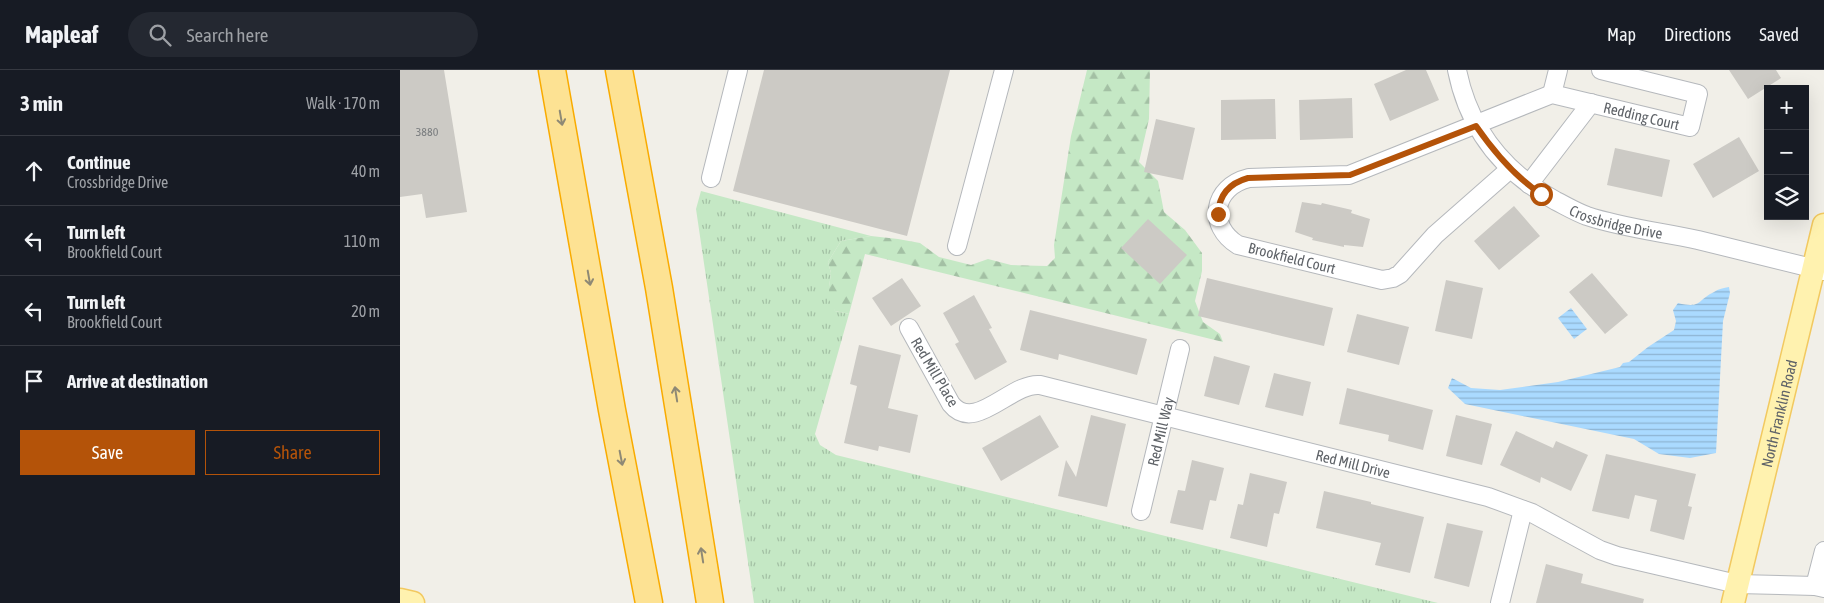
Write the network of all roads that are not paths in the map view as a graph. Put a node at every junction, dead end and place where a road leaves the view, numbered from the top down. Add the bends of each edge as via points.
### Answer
1 (552, 70) edge
2 (619, 70) edge
3 (638, 70) edge
4 (738, 70) edge
5 (1004, 70) edge
6 (1457, 70) edge
7 (1558, 70) edge
8 (1601, 70) edge
9 (1552, 94) junction
10 (1591, 103) junction
11 (1476, 126) junction
12 (1510, 169) junction
13 (711, 178) dead end
14 (1529, 184) junction
15 (1824, 225) edge
16 (957, 246) dead end
17 (652, 251) junction
18 (1819, 270) edge
19 (909, 328) dead end
20 (1180, 350) dead end
21 (965, 413) joint
22 (1164, 417) junction
23 (1523, 510) junction
24 (1141, 511) dead end
25 (1824, 551) edge
26 (1820, 587) edge
27 (1735, 594) edge
28 (400, 600) edge
29 (413, 603) edge
30 (649, 603) edge
31 (710, 603) edge
32 (1500, 603) edge

1 -> 30 highway
2 - 17 highway
3 - 17 highway
4 - 13 street
5 - 16 street
6 - 11 street, Crossbridge Drive
7 - 9 street
8 - 10 street, Redding Court via 1698,94 1690,128
9 - 10 street, Redding Court
9 - 11 street
10 - 14 street
11 - 12 street, Crossbridge Drive
11 - 12 street, Brookfield Court via 1350,175 1238,181 1222,196 1218,206 1219,222 1223,232 1238,245 1382,280 1389,279 1400,274 1435,235
12 - 14 street, Crossbridge Drive
14 - 18 street, Crossbridge Drive via 1541,194 1592,218
15 - 18 main road, North Franklin Road
31 -> 17 highway
18 - 27 main road, North Franklin Road
19 - 21 street, Red Mill Place via 951,404
20 - 22 street, Red Mill Way
21 - 22 street, Red Mill Drive via 976,414 1033,384
22 - 23 street, Red Mill Drive via 1488,497
22 - 24 street, Red Mill Way
23 - 27 street, Red Mill Drive via 1600,550
23 - 32 street
25 - 26 street
26 - 27 street, Red Mill Drive
28 - 29 main road

